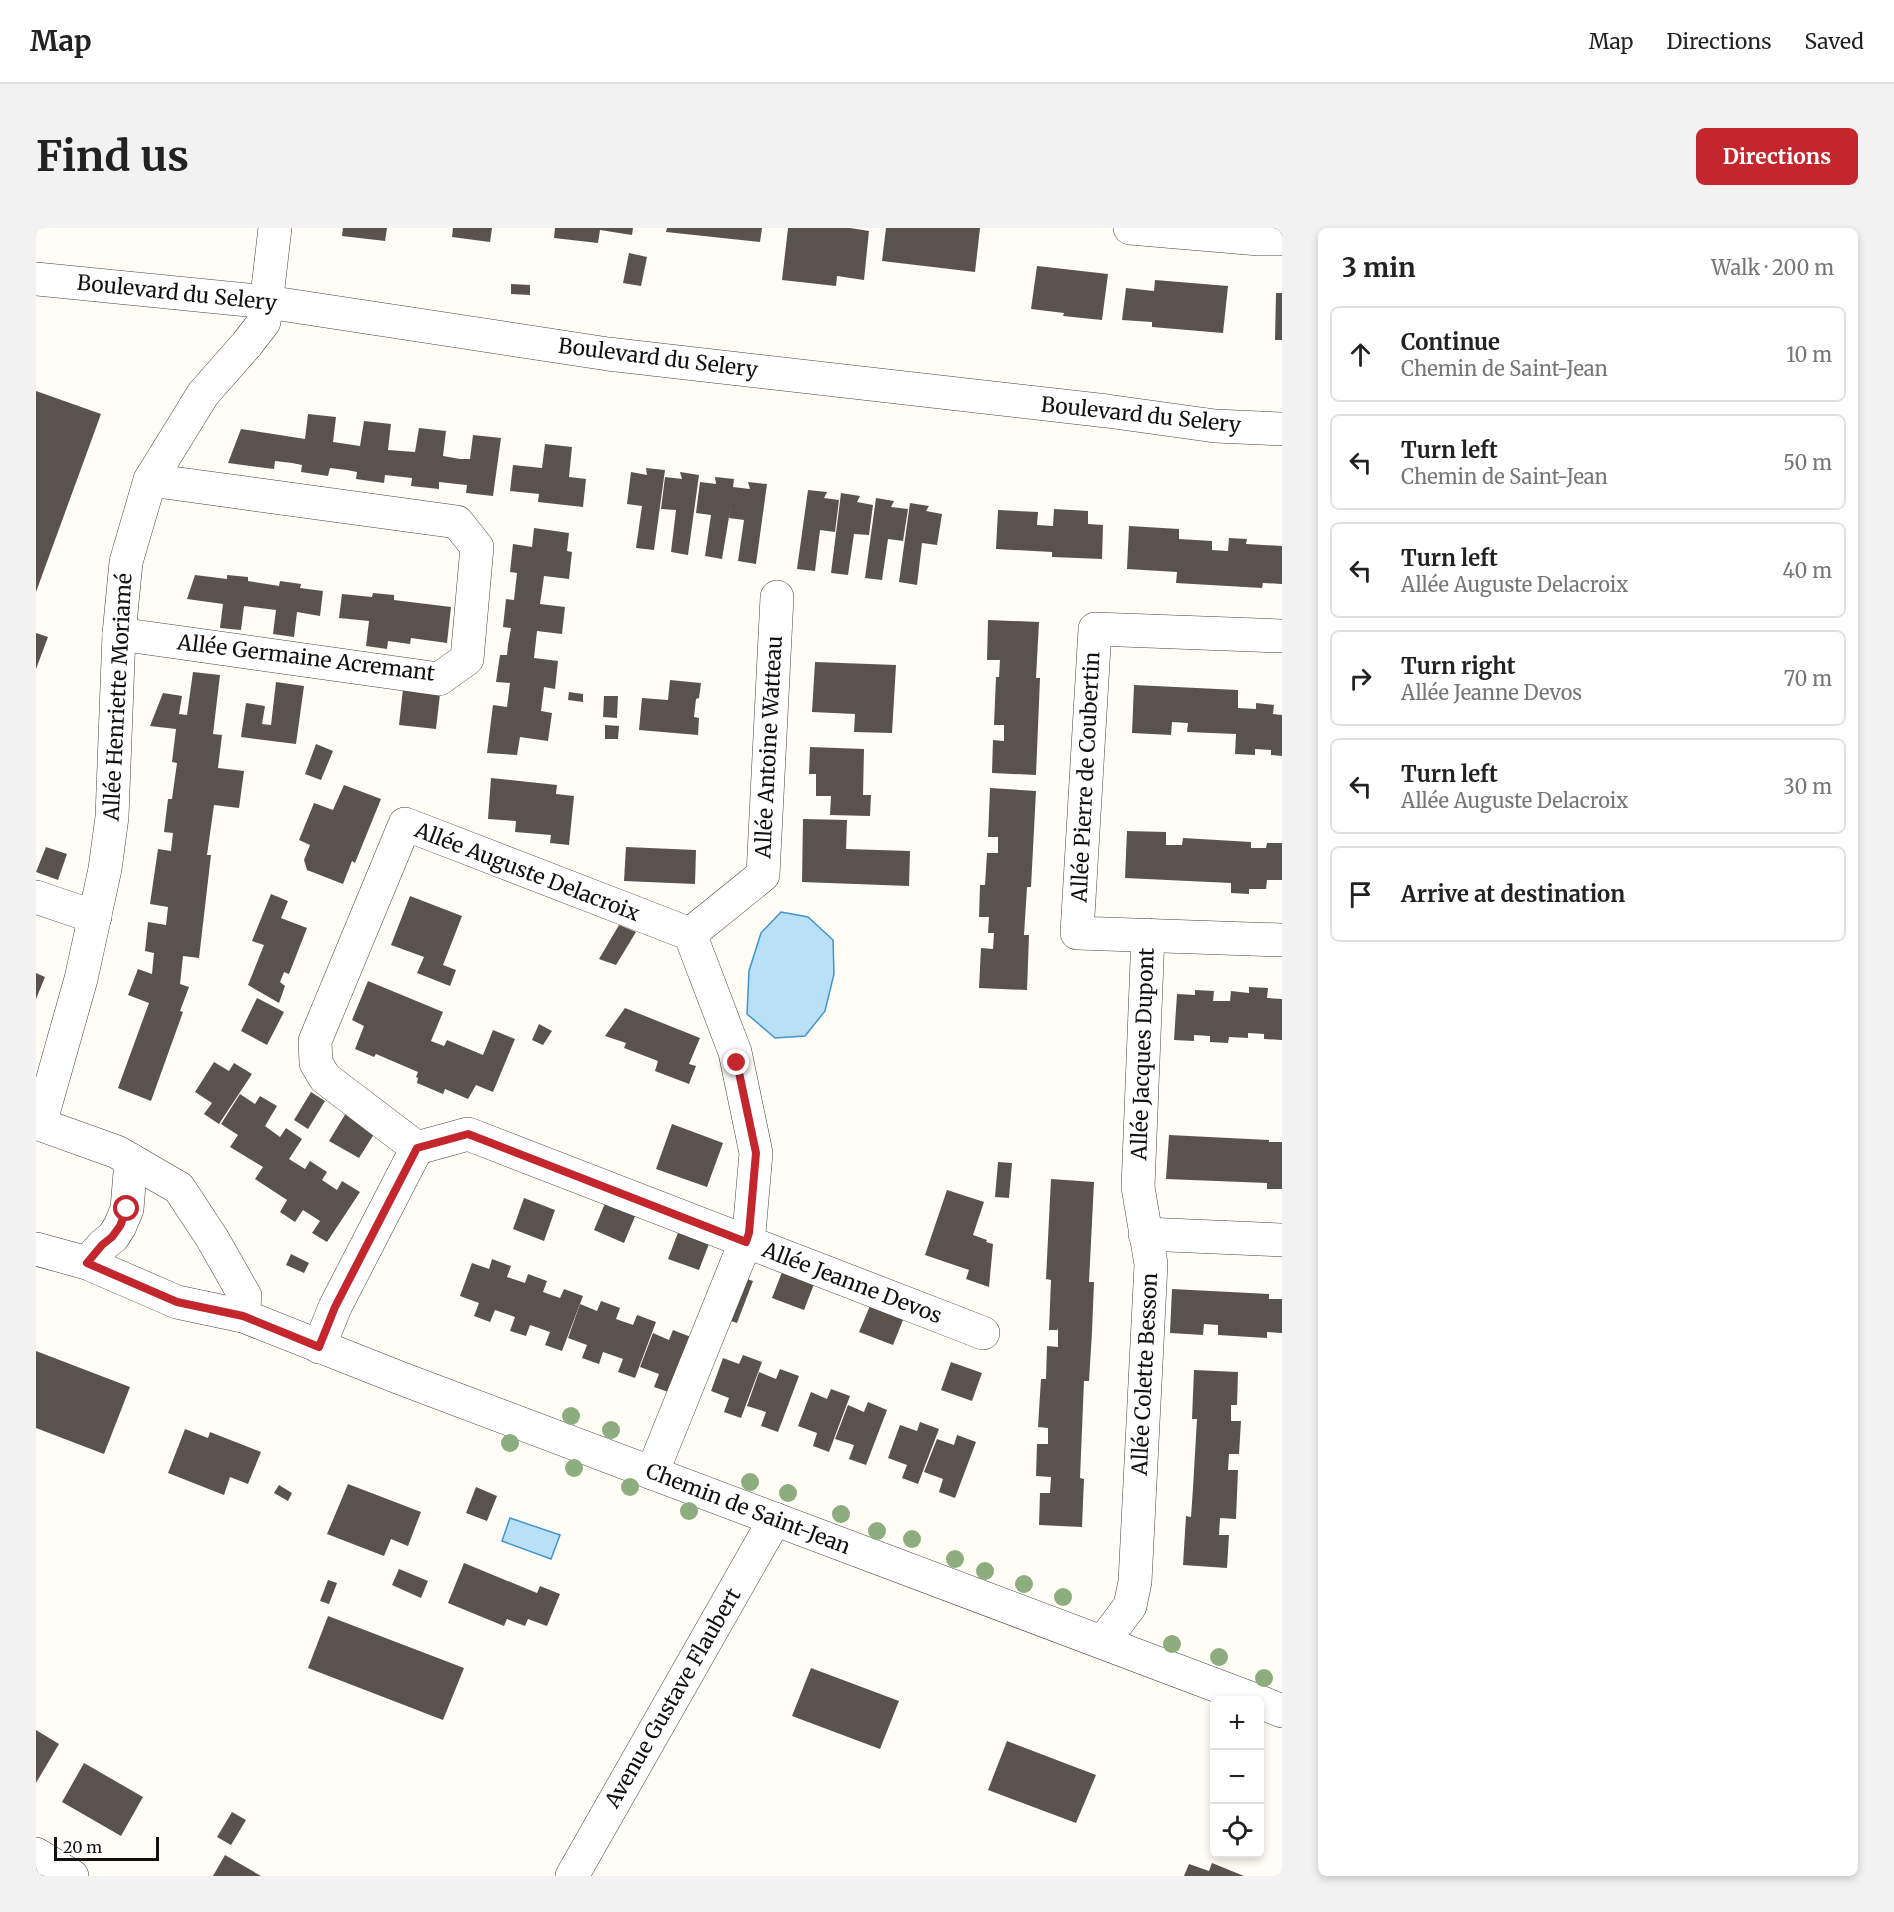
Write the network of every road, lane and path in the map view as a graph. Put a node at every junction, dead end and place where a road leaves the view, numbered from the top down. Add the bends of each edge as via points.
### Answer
1 (275, 228) edge
2 (1130, 228) edge
3 (1282, 238) edge
4 (36, 279) edge
5 (267, 302) junction
6 (1282, 429) edge
7 (150, 480) junction
8 (777, 597) dead end
9 (119, 634) junction
10 (1282, 636) edge
11 (36, 897) edge
12 (95, 917) junction
13 (690, 934) junction
14 (1148, 935) junction
15 (1282, 940) edge
16 (38, 1124) edge
17 (417, 1148) junction
18 (130, 1160) junction
19 (1145, 1234) junction
20 (1282, 1240) edge
21 (746, 1242) junction
22 (36, 1249) edge
23 (87, 1263) junction
24 (243, 1316) junction
25 (983, 1333) dead end
26 (319, 1347) junction
27 (652, 1473) junction
28 (774, 1519) junction
29 (1103, 1642) junction
30 (1242, 1696) edge
31 (1264, 1704) edge
32 (1282, 1711) edge
33 (36, 1854) edge
34 (72, 1876) edge
35 (572, 1876) edge

1 - 5 street, Allée Henriette Moriamé
2 - 3 street
4 - 5 street, Boulevard du Selery
5 - 6 street, Boulevard du Selery via 619,355 1215,426
5 - 7 street, Allée Henriette Moriamé via 264,322 203,394
7 - 9 street, Allée Henriette Moriamé via 126,562
7 - 9 street, Allée Germaine Acremant via 457,522 477,547 467,658 440,679
8 - 13 street, Allée Antoine Watteau via 763,875
9 - 12 street, Allée Henriette Moriamé via 112,817
10 - 14 street, Allée Pierre de Coubertin via 1095,628 1077,933
11 - 12 street
12 - 16 street, Allée Henriette Moriamé
13 - 17 street, Allée Auguste Delacroix via 405,824 315,1041 316,1063 325,1078
13 - 21 street via 735,1052 756,1153
14 - 15 street, Allée Jacques Dupont
14 - 19 street, Allée Jacques Dupont via 1138,1186
16 - 18 street
17 - 21 street, Allée Jeanne Devos via 468,1134
17 - 26 street via 335,1307
18 - 23 street via 127,1209 120,1226
18 - 24 street via 179,1188 244,1296
19 - 20 street
19 - 29 street, Allée Colette Besson via 1151,1264 1135,1582 1130,1606
21 - 25 street, Allée Jeanne Devos
21 - 27 street
22 - 23 street, Chemin de Saint-Jean
23 - 24 street, Chemin de Saint-Jean via 177,1302
24 - 26 street, Chemin de Saint-Jean
26 - 27 street, Chemin de Saint-Jean
27 - 28 street, Chemin de Saint-Jean
28 - 29 street, Chemin de Saint-Jean
28 - 35 street, Avenue Gustave Flaubert
29 - 30 street, Chemin de Saint-Jean
31 - 32 street
33 - 34 street

